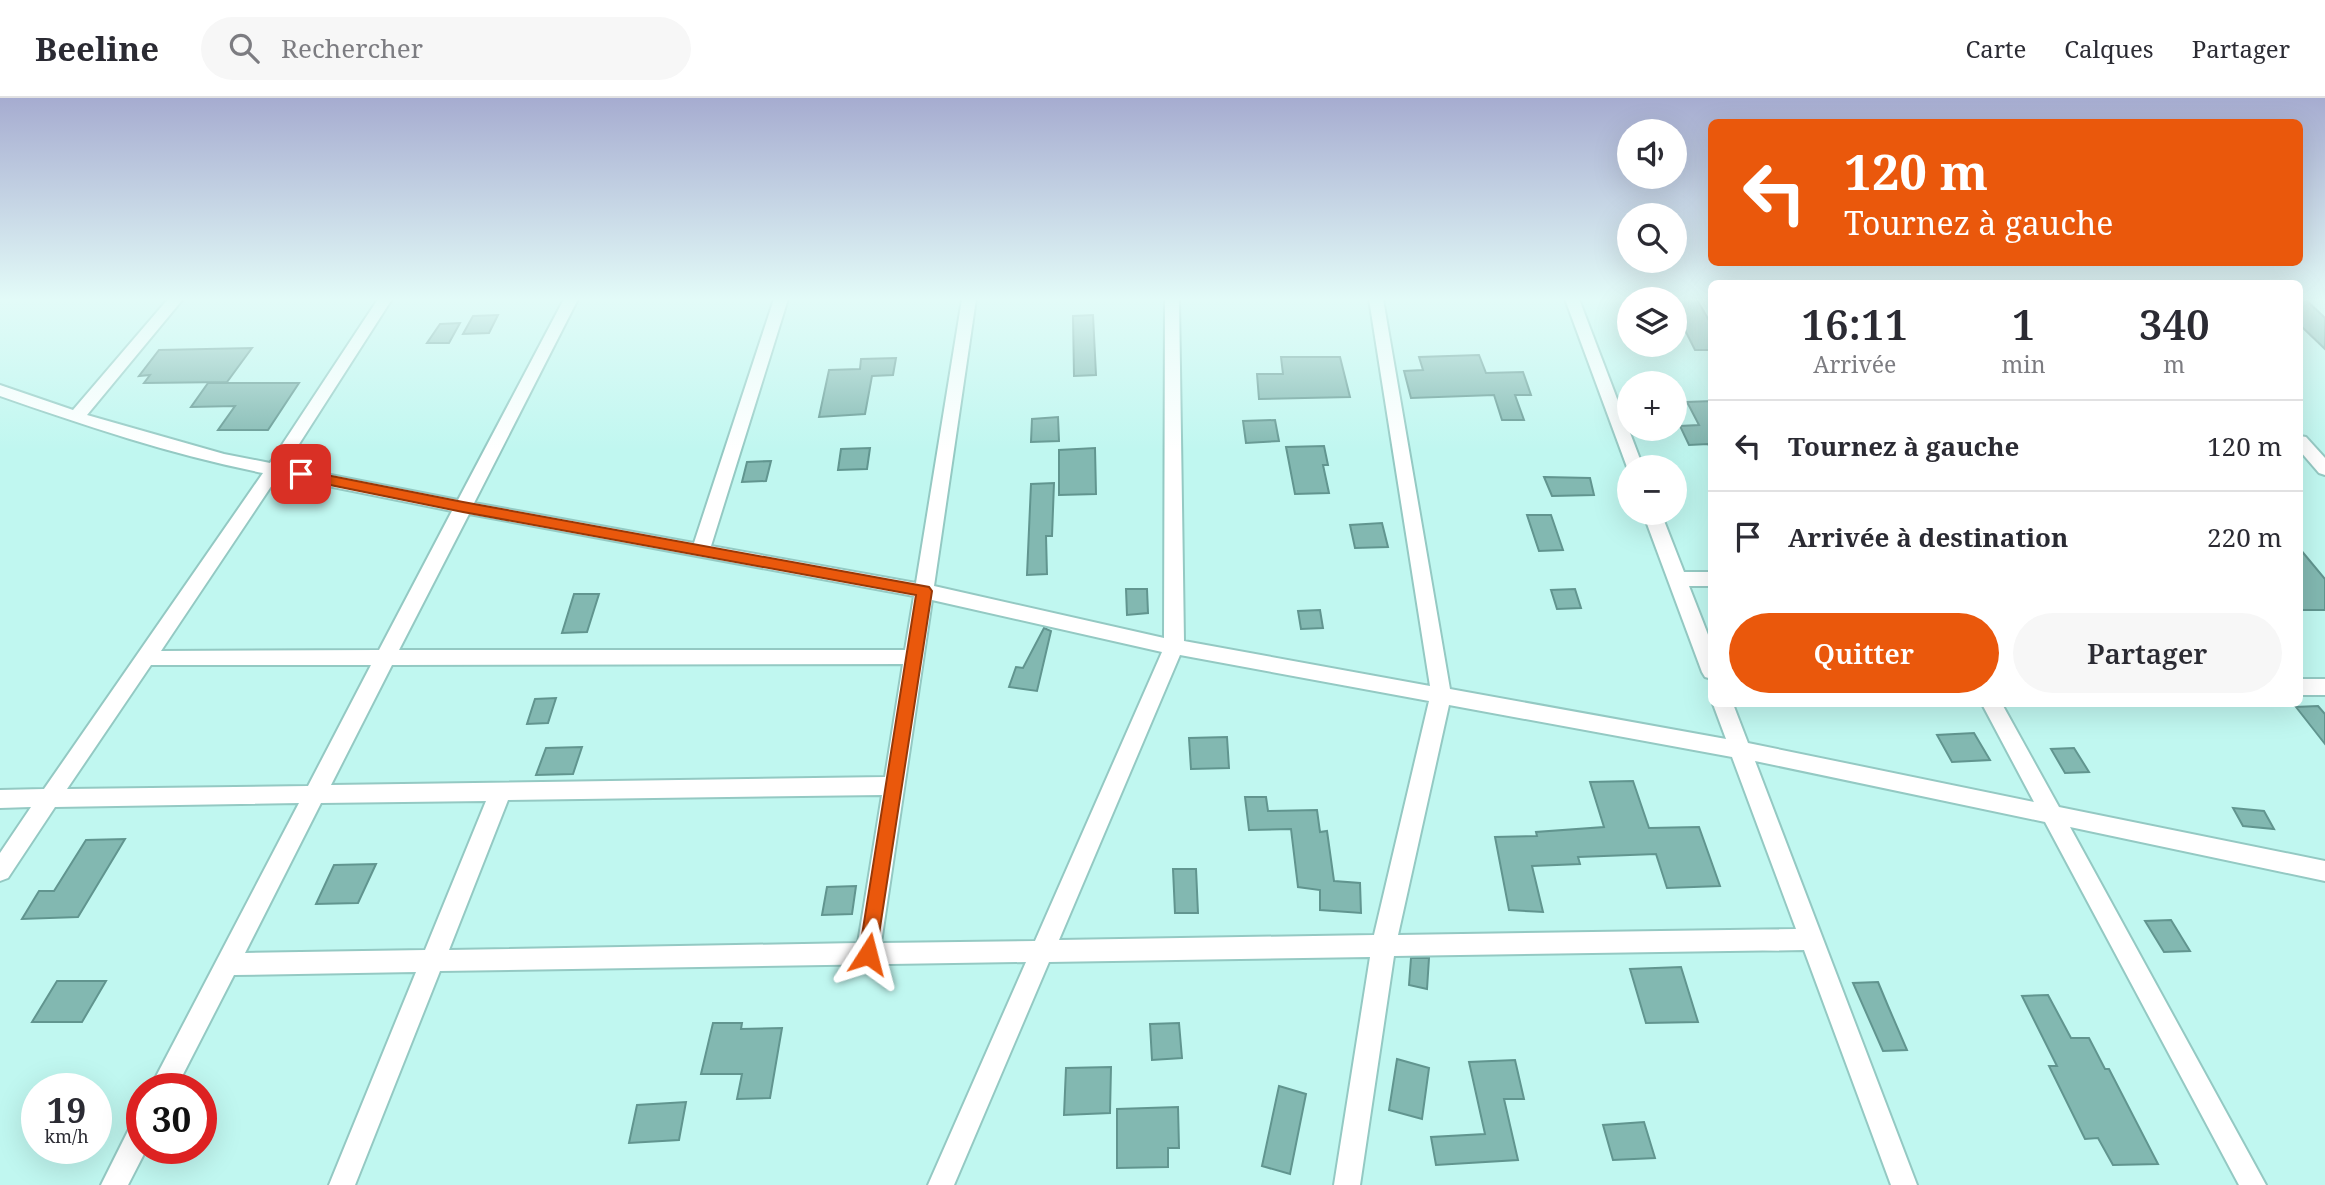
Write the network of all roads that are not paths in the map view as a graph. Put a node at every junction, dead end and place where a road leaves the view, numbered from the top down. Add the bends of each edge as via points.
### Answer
1 (133, 350) edge
2 (352, 350) edge
3 (545, 350) edge
4 (765, 350) edge
5 (962, 350) edge
6 (1172, 350) edge
7 (1384, 350) edge
8 (1591, 350) edge
9 (0, 390) edge
10 (77, 416) junction
11 (2303, 444) edge
12 (1630, 455) edge
13 (274, 469) junction
14 (2325, 469) edge
15 (463, 507) junction
16 (1657, 525) edge
17 (701, 550) junction
18 (1677, 579) junction
19 (1708, 579) edge
20 (924, 591) junction
21 (1174, 647) junction
22 (914, 657) junction
23 (145, 658) junction
24 (385, 659) junction
25 (1708, 661) edge
26 (2303, 687) edge
27 (2325, 687) edge
28 (1441, 694) junction
29 (1724, 707) edge
30 (1994, 707) edge
31 (1741, 750) junction
32 (894, 786) junction
33 (501, 791) junction
34 (316, 794) junction
35 (50, 798) junction
36 (0, 799) edge
37 (2053, 816) junction
38 (0, 871) edge
39 (2325, 871) edge
40 (1812, 939) junction
41 (1384, 944) junction
42 (1042, 951) junction
43 (868, 954) junction
44 (432, 961) junction
45 (228, 964) junction
46 (171, 1073) edge
47 (126, 1161) edge
48 (114, 1185) edge
49 (342, 1185) edge
50 (941, 1185) edge
51 (1347, 1185) edge
52 (1904, 1185) edge
53 (2253, 1185) edge

1 - 10 street
2 - 13 street
3 - 15 street
4 - 17 street
5 - 20 street
6 - 21 street
7 - 28 street
8 - 12 street
9 - 10 street
10 - 13 street via 223,459
11 - 14 street
13 - 15 street
13 - 23 street
15 - 17 street
15 - 24 street
16 - 18 street
17 - 20 street
18 - 19 street
18 - 25 street
20 - 21 street
20 - 22 street
21 - 28 street
21 - 42 street
22 - 24 street
22 - 32 street
23 - 24 street
23 - 35 street
24 - 34 street
26 - 27 street
28 - 31 street
28 - 41 street
29 - 31 street
30 - 37 street
31 - 37 street
31 - 40 street
32 - 33 street
32 - 43 street
33 - 34 street
33 - 44 street
34 - 35 street
34 - 45 street
35 - 36 street
35 - 38 street
37 - 39 street
37 - 53 street
40 - 41 street
40 - 52 street
41 - 42 street
41 - 51 street
42 - 43 street
42 - 50 street
43 - 44 street
44 - 45 street
44 - 49 street
45 - 46 street
47 - 48 street

